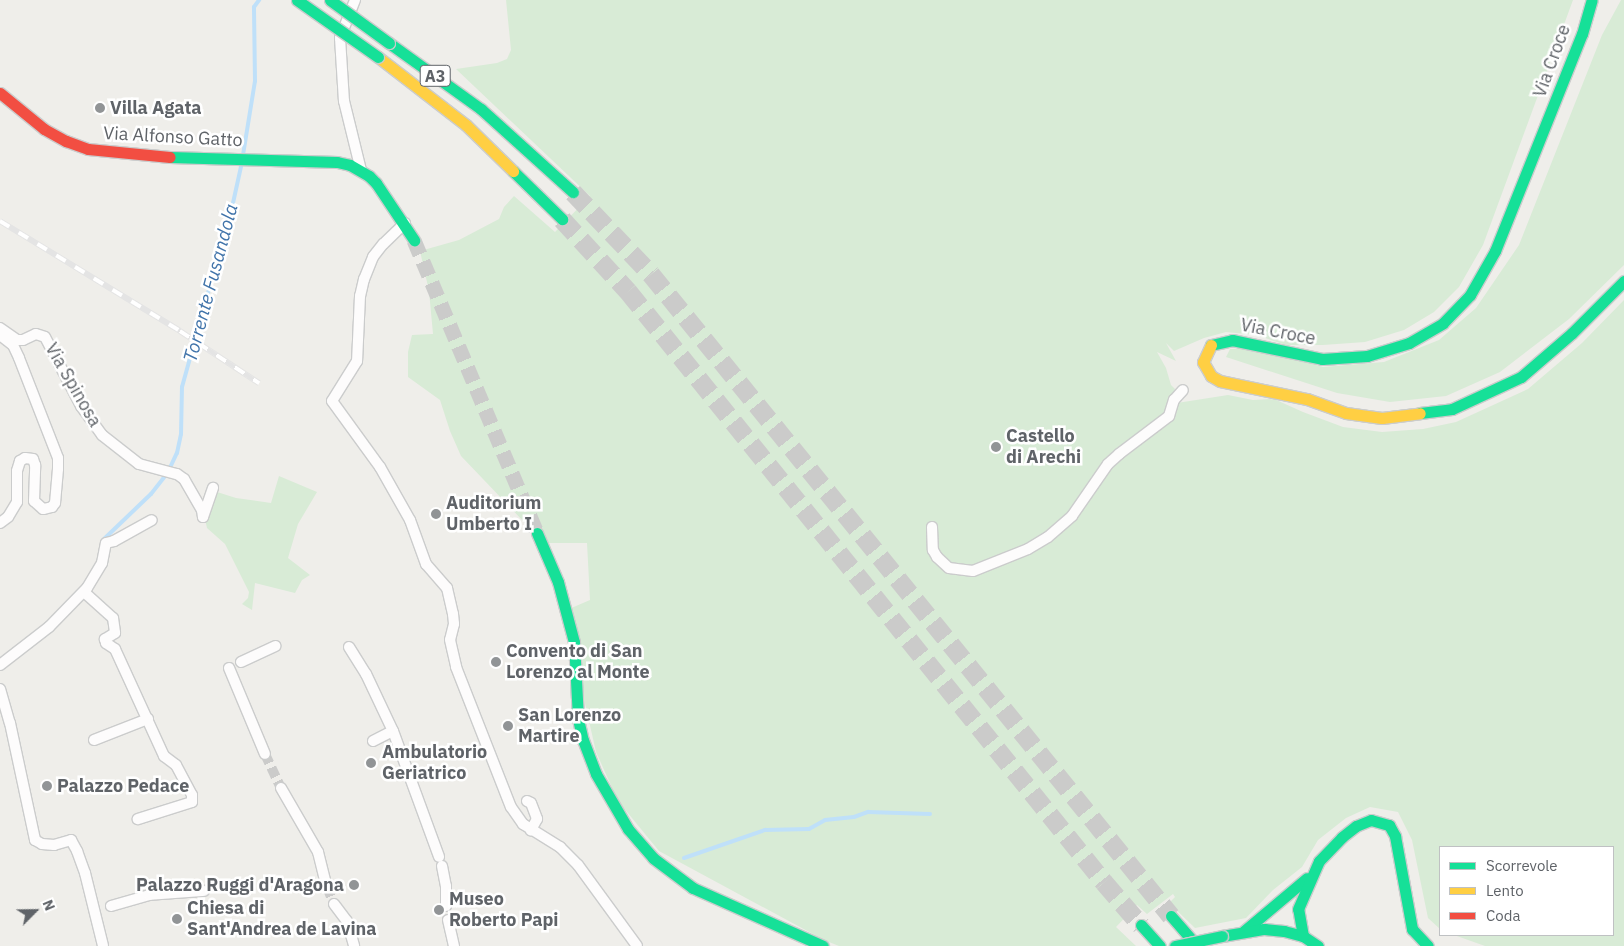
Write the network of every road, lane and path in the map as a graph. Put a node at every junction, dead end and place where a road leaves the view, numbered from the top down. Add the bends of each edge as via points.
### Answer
1 (297, 0) edge
2 (330, 0) edge
3 (355, 0) edge
4 (1592, 0) edge
5 (0, 93) edge
6 (361, 170) junction
7 (573, 192) tunnel mouth
8 (562, 220) tunnel mouth
9 (405, 223) junction
10 (414, 240) tunnel mouth
11 (1624, 281) edge
12 (0, 328) edge
13 (0, 335) edge
14 (1183, 390) dead end
15 (213, 488) dead end
16 (152, 520) dead end
17 (0, 523) edge
18 (932, 527) dead end
19 (537, 533) tunnel mouth
20 (84, 592) junction
21 (275, 646) dead end
22 (349, 647) dead end
23 (241, 662) dead end
24 (0, 665) edge
25 (229, 668) dead end
26 (0, 689) edge
27 (148, 719) junction
28 (393, 731) junction
29 (94, 740) dead end
30 (373, 741) dead end
31 (265, 754) tunnel mouth
32 (281, 788) tunnel mouth
33 (526, 801) dead end
34 (138, 818) dead end
35 (531, 830) junction
36 (1313, 872) junction
37 (327, 887) tunnel mouth
38 (204, 891) dead end
39 (334, 904) tunnel mouth
40 (111, 906) dead end
41 (446, 906) dead end
42 (1171, 916) tunnel mouth
43 (448, 920) dead end
44 (1141, 925) tunnel mouth
45 (1242, 932) junction
46 (1303, 936) junction
47 (103, 943) edge
48 (354, 946) edge
49 (454, 946) edge
50 (637, 946) edge
51 (823, 946) edge
52 (1160, 946) edge
53 (1175, 946) edge
54 (1197, 946) edge
55 (1318, 946) edge
56 (1428, 946) edge

1 - 8 main road, A3, bridge via 466,125
2 - 7 main road, A3, bridge via 481,110
3 - 6 street via 340,38 344,101
4 - 11 main road, Via Croce via 1560,91 1495,251 1470,295 1443,323 1409,343 1367,356 1322,359 1232,340 1208,347 1203,362 1211,376 1220,381 1299,397 1346,413 1382,418 1452,409 1521,377 1572,333
5 - 6 main road, Via Alfonso Gatto via 44,129 88,149 144,156 337,162
6 - 9 main road via 376,183
9 - 10 main road
9 - 35 street via 383,244 364,279 356,361 332,401 380,467 410,520 426,564 447,588 453,614 450,640 456,667 511,807
12 - 15 street, Via Spinosa via 17,340 36,334 45,337 81,406 102,435 128,457 152,469 178,474 188,484 203,517
13 - 17 street via 13,345 58,458 57,499 52,507 39,507 34,501 35,466 33,460 25,458 18,464 17,502
14 - 18 street via 1174,400 1169,416 1108,464 1072,516 1028,549 973,571 949,568 933,550
16 - 20 street via 106,543 98,572
19 - 51 main road via 558,582 574,642 578,719 583,740 596,774 628,829 653,858 693,888
20 - 24 street via 49,627
20 - 27 street via 113,618 115,633 105,641 115,649
21 - 23 street
22 - 28 street via 366,674
25 - 31 street
26 - 47 street via 35,840 54,845 71,840 85,873
27 - 29 street
27 - 34 street via 164,756 176,764 184,776 192,802
28 - 30 street
28 - 41 street via 440,862 446,886
32 - 37 street via 318,852
33 - 35 street via 531,804 537,819
35 - 50 street via 570,856
36 - 45 main road via 1298,888
36 - 46 main road via 1298,910
36 - 56 main road via 1318,861 1356,826 1372,820 1389,825 1394,836 1412,929
38 - 40 street via 149,895
39 - 48 street via 347,921
42 - 54 main road
43 - 49 street
44 - 52 main road
45 - 46 main road via 1284,930
45 - 53 main road, bridge
46 - 55 main road

